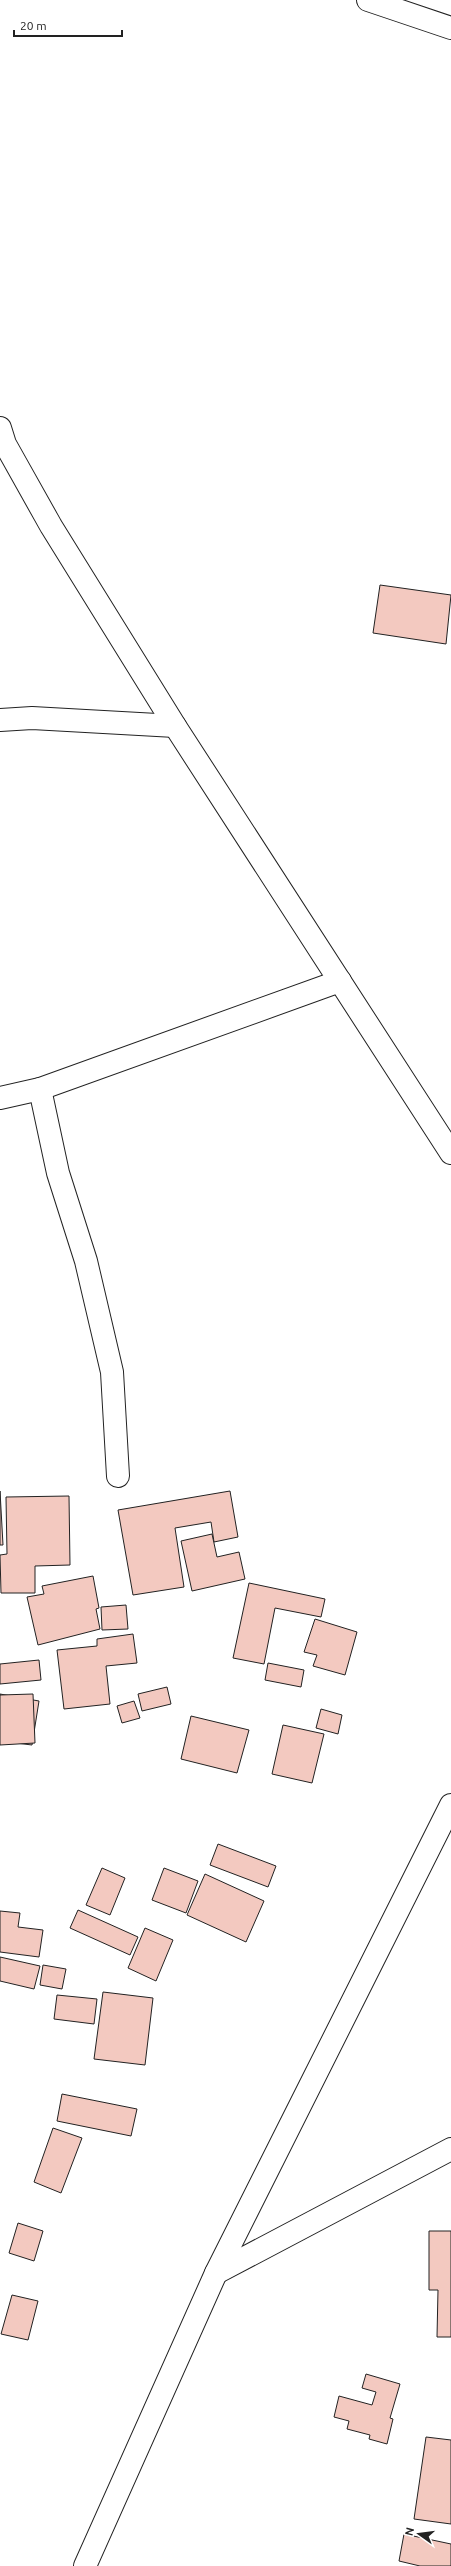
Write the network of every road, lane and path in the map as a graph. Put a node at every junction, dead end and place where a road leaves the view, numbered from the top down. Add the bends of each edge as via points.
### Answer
1 (368, 0) edge
2 (451, 28) edge
3 (0, 428) edge
4 (0, 720) edge
5 (175, 726) junction
6 (340, 981) junction
7 (40, 1089) junction
8 (0, 1098) edge
9 (451, 1153) edge
10 (118, 1476) dead end
11 (451, 1805) edge
12 (451, 2149) edge
13 (216, 2273) junction
14 (85, 2566) edge

1 - 2 main road
3 - 5 main road via 5,444 51,526
4 - 5 main road via 32,718
5 - 6 main road
6 - 7 main road
6 - 9 main road
7 - 8 main road
7 - 10 main road via 58,1173 86,1261 112,1372
11 - 13 main road
12 - 13 main road
13 - 14 main road

